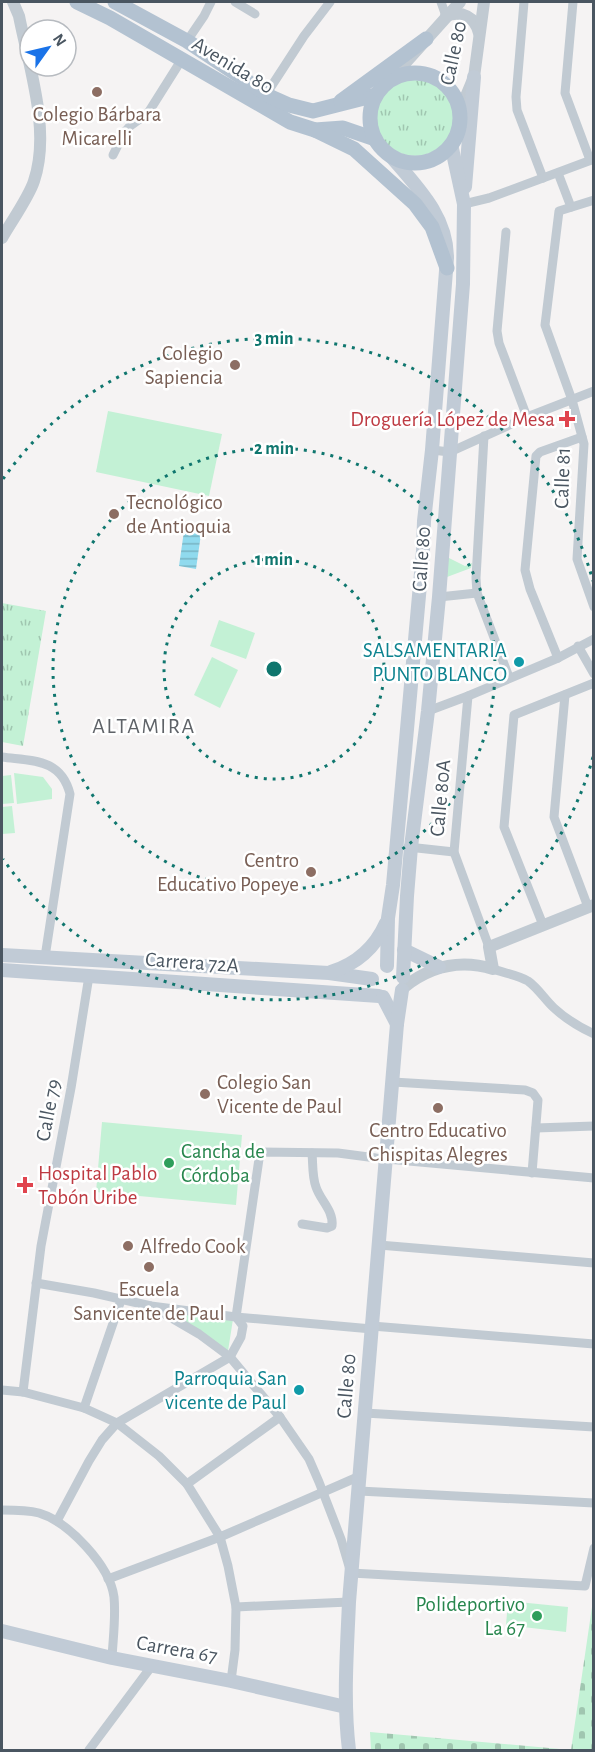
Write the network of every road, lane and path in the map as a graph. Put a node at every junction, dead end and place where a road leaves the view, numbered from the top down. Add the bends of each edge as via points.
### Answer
1 (14, 2) edge
2 (26, 2) edge
3 (77, 2) edge
4 (115, 2) edge
5 (211, 2) edge
6 (235, 2) edge
7 (330, 2) edge
8 (441, 2) edge
9 (460, 2) edge
10 (484, 2) edge
11 (524, 2) edge
12 (573, 2) edge
13 (255, 14) dead end
14 (19, 16) junction
15 (446, 16) junction
16 (479, 37) junction
17 (426, 39) junction
18 (187, 41) junction
19 (182, 58) junction
20 (474, 77) junction
21 (390, 80) junction
22 (267, 93) junction
23 (376, 95) junction
24 (333, 105) junction
25 (459, 113) junction
26 (315, 130) junction
27 (375, 139) junction
28 (451, 144) junction
29 (113, 155) dead end
30 (390, 155) junction
31 (592, 160) edge
32 (558, 173) junction
33 (543, 178) junction
34 (594, 200) edge
35 (464, 204) junction
36 (572, 207) junction
37 (506, 231) dead end
38 (2, 238) edge
39 (447, 268) junction
40 (594, 391) edge
41 (572, 400) junction
42 (527, 417) junction
43 (484, 436) junction
44 (587, 440) edge
45 (432, 450) junction
46 (450, 452) junction
47 (477, 594) junction
48 (439, 597) junction
49 (594, 607) edge
50 (594, 639) edge
51 (578, 646) junction
52 (558, 658) junction
53 (594, 674) edge
54 (510, 677) junction
55 (594, 683) edge
56 (565, 695) junction
57 (468, 696) junction
58 (428, 711) junction
59 (2, 757) edge
60 (411, 847) junction
61 (396, 848) junction
62 (454, 852) junction
63 (591, 906) edge
64 (388, 918) junction
65 (543, 925) junction
66 (489, 947) junction
67 (404, 950) junction
68 (2, 955) edge
69 (45, 957) junction
70 (157, 963) junction
71 (387, 966) junction
72 (439, 967) junction
73 (493, 969) junction
74 (2, 970) edge
75 (329, 973) junction
76 (89, 976) junction
77 (372, 979) junction
78 (158, 981) junction
79 (403, 983) junction
80 (381, 997) junction
81 (397, 1024) junction
82 (594, 1034) edge
83 (393, 1082) junction
84 (594, 1126) edge
85 (536, 1128) junction
86 (312, 1153) junction
87 (387, 1159) junction
88 (532, 1173) junction
89 (594, 1178) edge
90 (302, 1224) dead end
91 (379, 1245) junction
92 (594, 1263) edge
93 (36, 1283) junction
94 (121, 1300) junction
95 (151, 1306) junction
96 (236, 1317) junction
97 (372, 1328) junction
98 (594, 1344) edge
99 (231, 1357) junction
100 (2, 1392) edge
101 (23, 1392) junction
102 (84, 1408) junction
103 (365, 1413) junction
104 (280, 1417) junction
105 (117, 1423) junction
106 (594, 1427) edge
107 (360, 1476) junction
108 (187, 1484) junction
109 (323, 1491) junction
110 (359, 1491) junction
111 (594, 1503) edge
112 (2, 1510) edge
113 (57, 1521) junction
114 (220, 1537) junction
115 (594, 1548) edge
116 (351, 1574) junction
117 (108, 1579) junction
118 (349, 1602) junction
119 (236, 1607) junction
120 (2, 1631) edge
121 (111, 1658) junction
122 (151, 1666) junction
123 (231, 1681) junction
124 (346, 1707) junction
125 (89, 1750) edge
126 (349, 1750) edge

1 - 14 street
2 - 14 street
3 - 19 main road, Avenida 80
4 - 18 main road, Avenida 80
5 - 18 street
6 - 13 street
7 - 22 street
8 - 15 street
9 - 15 street, Calle 80
10 - 16 street, Calle 80
11 - 33 street via 516,110
12 - 31 street via 564,93
14 - 38 street via 40,118 40,150 33,184
15 - 16 street via 459,13 470,18
15 - 17 street, Calle 80
16 - 20 street, Calle 80
17 - 21 street, Calle 80
17 - 24 main road
18 - 22 main road, Avenida 80
19 - 26 main road, Avenida 80 via 279,116
19 - 29 street via 148,113 124,133
20 - 25 street, Calle 80
20 - 35 main road
21 - 23 main road
21 - 25 main road via 407,73 434,77 454,96
22 - 24 main road, Avenida 80 via 289,105 313,111
23 - 24 main road, Avenida 80
23 - 27 main road via 370,117
25 - 28 main road
26 - 27 main road, Avenida 80 via 343,128
26 - 39 main road via 354,149 415,204 432,227
27 - 30 main road
28 - 30 main road via 439,156 423,162 406,162
28 - 35 main road, Calle 80
30 - 39 main road, Calle 80 via 441,222
31 - 32 street
32 - 33 street
32 - 36 street
33 - 35 street
34 - 36 street
35 - 46 main road, Calle 80 via 463,284
36 - 41 street, Calle 81 via 559,211 545,325
37 - 42 street via 497,330
39 - 45 main road, Calle 80
40 - 41 street
41 - 42 street
41 - 44 street, Calle 81
42 - 43 street
43 - 46 street
43 - 47 street
44 - 49 street, Calle 81 via 577,559
44 - 52 street via 537,453 525,570
45 - 46 street
45 - 61 main road, Calle 80
46 - 48 main road, Calle 80
47 - 48 street
47 - 54 street
48 - 58 main road, Calle 80
50 - 51 street
51 - 52 street
51 - 53 street
52 - 54 street
54 - 57 street
55 - 56 street
56 - 63 street via 554,817
56 - 65 street via 514,715 504,827
57 - 58 street
57 - 62 street, Calle 80A
58 - 60 main road, Calle 80
59 - 69 street via 54,767 68,784 70,802
60 - 61 street
60 - 62 street
60 - 67 main road, Calle 80
61 - 64 main road, Calle 80
62 - 66 street, Calle 80A
63 - 65 street
64 - 71 main road, Calle 80
64 - 75 main road via 366,953
65 - 66 street
66 - 73 street, Calle 80A
67 - 72 main road
67 - 79 main road, Calle 80
68 - 69 main road, Carrera 72A
69 - 70 main road, Carrera 72A
70 - 75 main road, Carrera 72A
70 - 78 main road
71 - 77 main road via 377,970
71 - 79 main road via 397,969
72 - 73 street via 466,964
72 - 79 street
73 - 82 street via 529,982 552,1007
74 - 76 main road, Carrera 72A
75 - 77 main road, Carrera 72A
76 - 78 main road, Carrera 72A
76 - 93 street, Calle 79
77 - 80 main road via 373,988
78 - 80 main road, Carrera 72A
79 - 80 main road via 396,996
79 - 81 main road, Calle 80
80 - 81 main road
81 - 83 main road, Calle 80
83 - 85 street via 525,1090 538,1100
83 - 87 main road, Calle 80
84 - 85 street
85 - 88 street
86 - 87 street
86 - 90 street via 315,1186 333,1223 327,1228
86 - 96 street via 260,1152
87 - 88 street
87 - 91 main road, Calle 80
88 - 89 street
91 - 92 street
91 - 97 main road, Calle 80
93 - 94 street
93 - 101 street, Calle 79
94 - 95 street
94 - 102 street
95 - 96 street
95 - 99 street
96 - 97 street
96 - 99 street via 243,1326
97 - 98 street
97 - 103 main road, Calle 80
99 - 104 street
99 - 105 street
100 - 101 street
101 - 102 street
102 - 105 street
103 - 106 street
103 - 107 main road, Calle 80
104 - 108 street
104 - 109 street via 309,1459
105 - 108 street
105 - 113 street via 89,1461
107 - 109 street
107 - 110 main road, Calle 80
108 - 114 street
109 - 114 street
109 - 116 street
110 - 111 street
110 - 116 main road, Calle 80
112 - 113 street via 39,1513
113 - 117 street via 85,1546
114 - 117 street
114 - 119 street
115 - 116 street via 585,1586
116 - 118 main road, Calle 80
117 - 121 street via 114,1595
118 - 119 street
118 - 124 main road, Calle 80
119 - 123 street
120 - 121 main road, Carrera 67
121 - 122 main road, Carrera 67
122 - 123 main road, Carrera 67
122 - 125 street
123 - 124 main road, Carrera 67
124 - 126 main road, Calle 80

